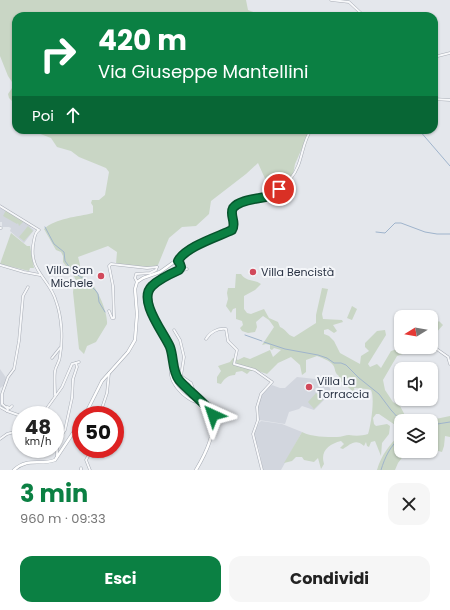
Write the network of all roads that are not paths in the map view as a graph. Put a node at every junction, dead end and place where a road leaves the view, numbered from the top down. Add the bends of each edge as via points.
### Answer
1 (331, 0) edge
2 (360, 12) edge
3 (450, 53) edge
4 (438, 56) edge
5 (438, 99) edge
6 (450, 100) edge
7 (308, 134) edge
8 (0, 206) edge
9 (178, 261) junction
10 (0, 265) edge
11 (187, 269) dead end
12 (173, 273) junction
13 (41, 275) junction
14 (137, 282) junction
15 (28, 287) dead end
16 (109, 312) dead end
17 (174, 330) dead end
18 (206, 339) dead end
19 (61, 348) junction
20 (438, 350) edge
21 (52, 358) dead end
22 (173, 362) junction
23 (450, 364) edge
24 (109, 373) junction
25 (54, 395) junction
26 (202, 403) junction
27 (12, 406) dead end
28 (47, 406) edge
29 (90, 406) edge
30 (103, 406) edge
31 (1, 407) edge
32 (211, 411) junction
33 (12, 413) edge
34 (64, 432) edge
35 (12, 433) edge
36 (72, 434) edge
37 (0, 440) edge
38 (64, 445) edge
39 (58, 458) edge
40 (87, 458) edge
41 (14, 470) edge
42 (90, 470) edge
43 (196, 470) edge
44 (262, 470) edge

1 - 2 street via 352,4
3 - 4 street
5 - 6 street
7 - 9 street via 298,167 290,180 267,196 249,199 234,207 232,230 196,246 183,254
8 - 13 street via 39,230 34,236 32,250 35,266
9 - 12 main road via 180,268
9 - 14 main road
10 - 13 street
11 - 12 street
12 - 22 main road via 153,285 148,295 154,319 168,343
13 - 19 street via 56,301 61,323
14 - 16 street via 136,274 151,273 157,268 111,264 109,266 113,286 114,318
14 - 24 main road via 134,289 136,337 131,348
15 - 31 street via 23,296 14,369 2,394
17 - 32 street via 180,340 184,357 181,377 191,383 200,398 210,404
18 - 44 street via 210,333 226,330 228,341 237,350 234,364 255,370 272,382 261,394 257,407 258,420 253,434
19 - 21 street
19 - 25 street via 60,361 55,372
20 - 23 street via 448,357
22 - 26 main road via 177,378
22 - 26 street via 170,372 174,384 189,400
24 - 29 main road
24 - 30 street
25 - 28 street
25 - 34 street via 62,386 72,364 77,362
26 - 32 main road
27 - 31 street
31 - 33 street
32 - 43 main road via 213,420 209,444
35 - 37 street
36 - 38 main road
39 - 41 main road via 51,462 25,463
40 - 42 street

